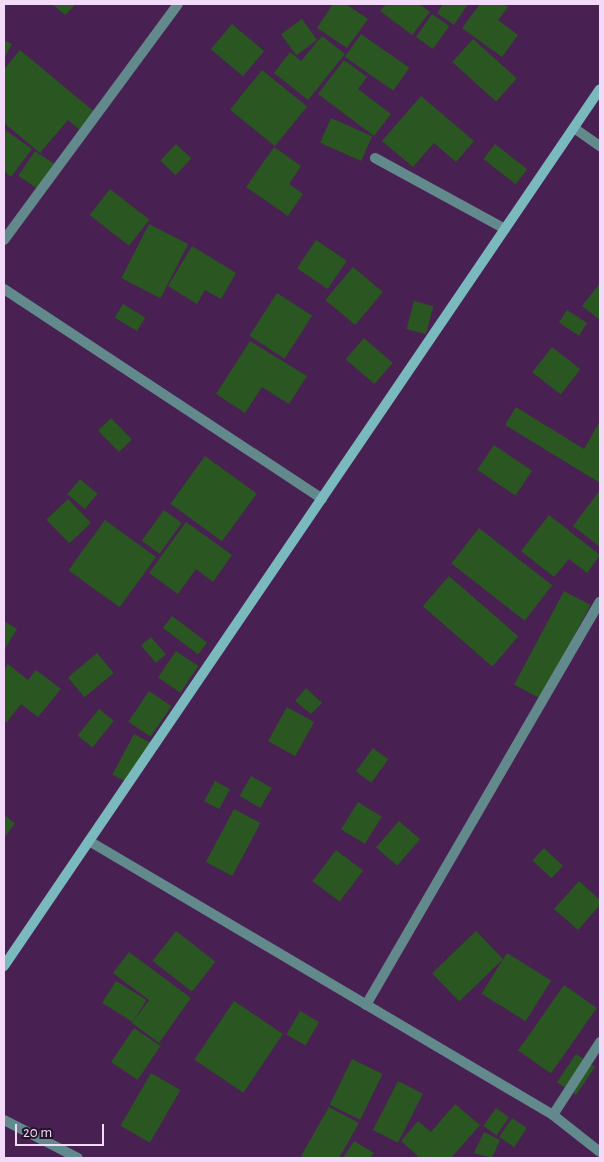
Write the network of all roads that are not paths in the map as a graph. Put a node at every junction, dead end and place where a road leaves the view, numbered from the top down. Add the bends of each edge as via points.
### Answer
1 (178, 4) edge
2 (600, 89) edge
3 (574, 128) junction
4 (600, 146) edge
5 (374, 158) dead end
6 (505, 229) junction
7 (4, 240) edge
8 (4, 289) edge
9 (322, 499) junction
10 (600, 602) edge
11 (89, 841) junction
12 (4, 966) edge
13 (366, 1005) junction
14 (600, 1042) edge
15 (553, 1115) junction
16 (4, 1120) edge
17 (600, 1152) edge
18 (78, 1158) edge

1 - 7 street
2 - 3 main road
3 - 4 street
3 - 6 main road
5 - 6 street
6 - 9 main road
8 - 9 street
9 - 11 main road
10 - 13 street
11 - 12 main road
11 - 13 street
13 - 15 street
14 - 15 street
15 - 17 street
16 - 18 street

